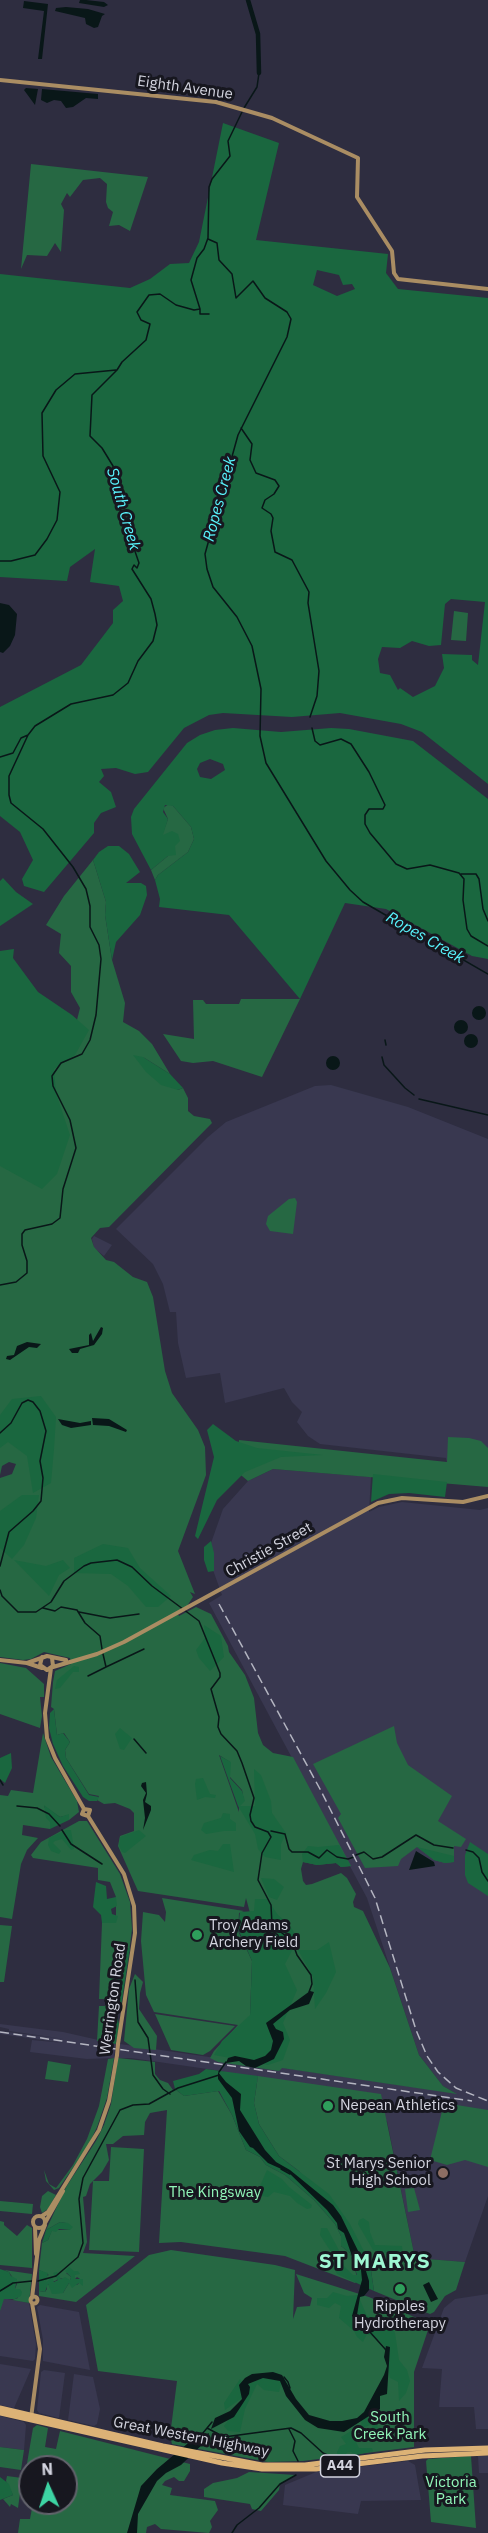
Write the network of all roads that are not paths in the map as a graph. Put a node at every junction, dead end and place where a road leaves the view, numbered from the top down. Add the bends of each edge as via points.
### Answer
1 (0, 80) edge
2 (488, 289) edge
3 (488, 1496) edge
4 (50, 1656) junction
5 (42, 1657) junction
6 (0, 1659) edge
7 (68, 1661) junction
8 (27, 1663) junction
9 (52, 1667) junction
10 (43, 1669) junction
11 (48, 1682) junction
12 (65, 2185) junction
13 (42, 2216) junction
14 (45, 2224) junction
15 (35, 2227) junction
16 (37, 2258) junction
17 (0, 2408) edge
18 (0, 2413) edge
19 (31, 2417) junction
20 (488, 2448) edge
21 (488, 2453) edge
22 (199, 2456) junction

1 - 2 main road, Eighth Avenue via 216,102 285,124 358,158 357,196 392,251 394,273 401,280
3 - 7 main road, Christie Street via 462,1503 402,1498 382,1501 116,1647
4 - 5 main road
4 - 7 main road, Christie Street
4 - 9 main road via 54,1661
5 - 8 main road
5 - 10 main road via 39,1662
6 - 8 main road
7 - 9 main road, Christie Street
8 - 10 main road
9 - 10 main road
9 - 11 main road
10 - 11 main road
11 - 12 main road, Werrington Road, bridge via 47,1738 84,1809 83,1815 88,1816 124,1874 134,1906 134,1940 110,2095 100,2126
12 - 13 main road, Werrington Road
12 - 14 main road, Werrington Road
13 - 14 main road
13 - 15 main road via 34,2218
14 - 15 main road
14 - 16 main road, Werrington Road
15 - 16 main road, Werrington Road
16 - 19 main road, Werrington Road via 34,2313 40,2349
17 - 19 highway, Great Western Highway / A44
18 - 19 highway, Great Western Highway / A44
19 - 22 highway, Great Western Highway / A44
20 - 22 highway, Great Western Highway / A44 via 428,2450 288,2466
21 - 22 highway, Great Western Highway / A44 via 425,2455 287,2470 251,2468

